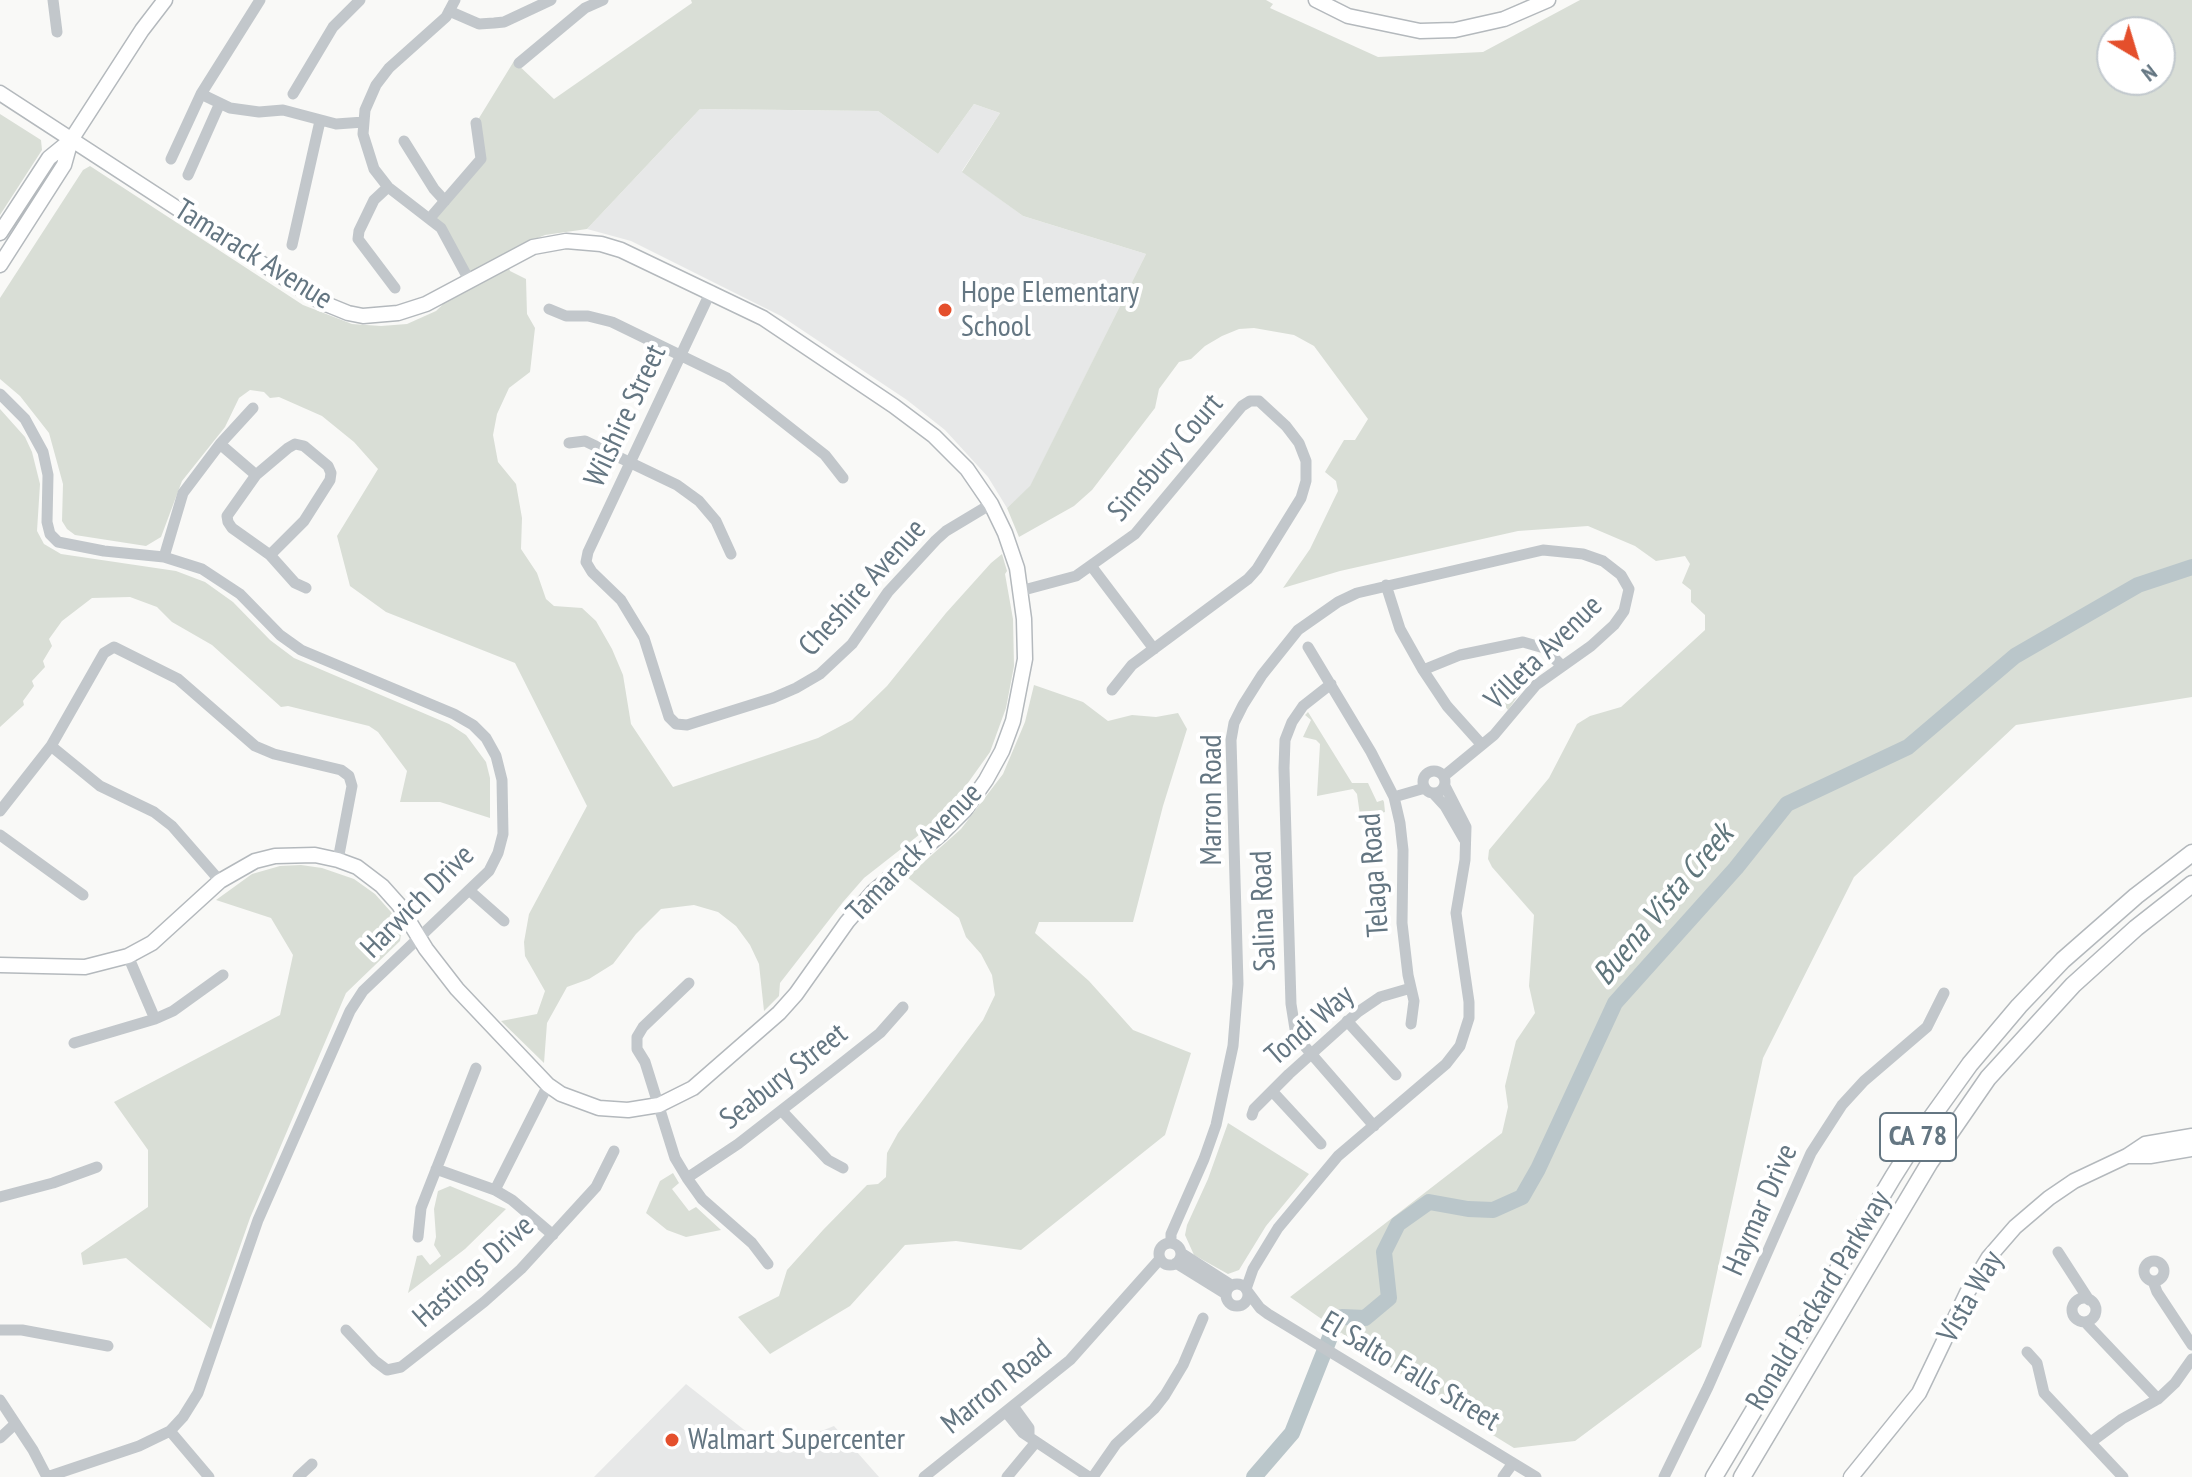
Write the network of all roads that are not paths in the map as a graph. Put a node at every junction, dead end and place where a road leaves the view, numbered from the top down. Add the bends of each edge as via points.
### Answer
1 (53, 0) edge
2 (165, 0) edge
3 (260, 0) edge
4 (360, 0) edge
5 (551, 0) edge
6 (603, 0) edge
7 (1316, 0) edge
8 (1548, 0) edge
9 (582, 4) edge
10 (452, 5) edge
11 (57, 32) dead end
12 (519, 63) dead end
13 (0, 93) edge
14 (201, 94) junction
15 (293, 94) dead end
16 (220, 103) junction
17 (189, 120) junction
18 (320, 121) junction
19 (364, 122) junction
20 (476, 123) dead end
21 (209, 129) junction
22 (71, 140) junction
23 (404, 141) dead end
24 (171, 159) dead end
25 (188, 175) dead end
26 (388, 187) junction
27 (445, 201) junction
28 (430, 218) junction
29 (0, 233) edge
30 (292, 245) dead end
31 (0, 265) edge
32 (469, 280) junction
33 (395, 288) dead end
34 (711, 291) junction
35 (549, 309) dead end
36 (681, 356) junction
37 (0, 394) edge
38 (253, 408) dead end
39 (569, 443) dead end
40 (220, 444) junction
41 (631, 463) junction
42 (256, 475) junction
43 (843, 478) dead end
44 (991, 504) junction
45 (731, 554) dead end
46 (270, 555) junction
47 (164, 557) junction
48 (1092, 567) junction
49 (1386, 585) junction
50 (306, 588) dead end
51 (1629, 589) joint
52 (1020, 591) junction
53 (1308, 647) dead end
54 (1154, 649) junction
55 (1562, 666) junction
56 (1423, 670) junction
57 (1331, 684) junction
58 (1112, 690) dead end
59 (676, 724) joint
60 (1482, 745) junction
61 (51, 746) junction
62 (1444, 781) junction
63 (1429, 790) junction
64 (1394, 797) junction
65 (0, 811) edge
66 (0, 835) edge
67 (1464, 839) junction
68 (2192, 853) edge
69 (338, 860) junction
70 (220, 881) junction
71 (2192, 884) edge
72 (470, 891) junction
73 (83, 895) dead end
74 (504, 921) dead end
75 (424, 932) junction
76 (128, 956) junction
77 (0, 965) edge
78 (223, 975) dead end
79 (689, 983) dead end
80 (1411, 988) junction
81 (1944, 993) dead end
82 (903, 1007) dead end
83 (155, 1019) junction
84 (1347, 1021) junction
85 (1411, 1024) dead end
86 (74, 1043) dead end
87 (1310, 1054) junction
88 (476, 1068) dead end
89 (1396, 1075) dead end
90 (548, 1085) junction
91 (1272, 1091) junction
92 (659, 1105) junction
93 (782, 1111) junction
94 (1252, 1115) dead end
95 (1374, 1126) junction
96 (2192, 1136) edge
97 (1321, 1144) dead end
98 (2192, 1149) edge
99 (614, 1151) dead end
100 (2127, 1156) junction
101 (97, 1167) dead end
102 (843, 1168) dead end
103 (436, 1169) junction
104 (687, 1178) junction
105 (495, 1190) junction
106 (0, 1197) edge
107 (553, 1235) junction
108 (418, 1237) dead end
109 (1171, 1243) junction
110 (2058, 1252) dead end
111 (1178, 1258) junction
112 (1160, 1259) junction
113 (768, 1264) dead end
114 (2153, 1281) dead end
115 (1238, 1289) junction
116 (2089, 1300) junction
117 (1242, 1304) junction
118 (1264, 1311) junction
119 (1203, 1318) dead end
120 (2085, 1322) junction
121 (0, 1330) edge
122 (346, 1330) dead end
123 (2192, 1345) edge
124 (108, 1346) dead end
125 (2027, 1352) dead end
126 (2192, 1359) edge
127 (2158, 1399) junction
128 (0, 1400) edge
129 (1010, 1409) junction
130 (15, 1424) junction
131 (170, 1431) junction
132 (0, 1438) edge
133 (1032, 1439) junction
134 (2091, 1442) junction
135 (1513, 1463) junction
136 (312, 1464) dead end
137 (47, 1477) edge
138 (209, 1477) edge
139 (298, 1477) edge
140 (924, 1477) edge
141 (1007, 1477) edge
142 (1091, 1477) edge
143 (1503, 1477) edge
144 (1536, 1477) edge
145 (1664, 1477) edge
146 (1714, 1477) edge
147 (1742, 1477) edge
148 (1851, 1477) edge
149 (2123, 1477) edge

1 - 11 street
2 - 22 main road
3 - 14 street
4 - 15 street via 333,27
5 - 10 street via 504,22 479,24
6 - 9 street
7 - 8 main road via 1348,16 1420,31 1504,19
9 - 12 street
10 - 19 street via 376,85
13 - 22 main road, Tamarack Avenue
14 - 16 street
14 - 17 street
16 - 18 street via 259,112 300,113
16 - 21 street
17 - 21 street
17 - 24 street
18 - 19 street
18 - 30 street
19 - 26 street via 366,149
20 - 27 street via 481,159
21 - 25 street
22 - 29 main road via 49,158
22 - 31 main road via 64,165
22 - 32 main road, Tamarack Avenue via 321,302 348,313 398,313
23 - 27 street
26 - 28 street
26 - 33 street via 374,200 358,239
27 - 28 street
28 - 32 street
32 - 34 main road, Tamarack Avenue via 533,247 566,241 621,250
34 - 36 street, Wilshire Street
34 - 44 main road, Tamarack Avenue via 786,331 934,436 967,469
35 - 36 street via 612,322
36 - 41 street, Wilshire Street
36 - 43 street via 742,388 825,455
37 - 47 street, Harwich Drive via 25,419 43,452 47,522 58,542
38 - 40 street
39 - 41 street via 585,441
40 - 42 street
40 - 47 street via 183,493
41 - 45 street via 699,501 716,521
41 - 59 street, Wilshire Street via 586,562 621,600 644,638 669,717
42 - 46 street via 228,522
42 - 46 street via 295,444 304,446 331,473 304,521
44 - 52 main road, Tamarack Avenue via 1017,568
44 - 59 street, Cheshire Avenue via 936,540 888,592 852,644 820,674 773,698
46 - 50 street
47 - 72 street, Harwich Drive via 223,581 301,650 454,714 486,738 502,780 503,834 489,871
48 - 52 street, Simsbury Court via 1058,583
48 - 54 street
48 - 54 street, Simsbury Court via 1144,525 1250,401 1268,407 1299,443 1306,461 1301,498 1257,569
49 - 51 street, Marron Road via 1561,550 1603,561
49 - 56 street via 1400,629
49 - 109 street, Marron Road via 1338,602 1298,630 1262,675 1234,723 1237,1018 1216,1125
51 - 55 street, Villeta Avenue via 1614,625
52 - 92 main road, Tamarack Avenue via 1025,659 1021,689 1002,751 965,810 873,892 779,1013 693,1088
53 - 57 street, Telaga Road
54 - 58 street, Simsbury Court
55 - 56 street via 1544,648 1523,642 1460,655
55 - 60 street, Villeta Avenue via 1536,685
56 - 60 street
57 - 64 street, Telaga Road
57 - 87 street, Salina Road via 1292,722 1284,754 1291,1004 1295,1029
60 - 62 street, Villeta Avenue
61 - 65 street
61 - 69 street via 104,653 114,647 125,650 178,679 255,746 349,776 352,786
61 - 70 street via 100,786 172,826
62 - 63 street via 1440,791
62 - 63 street via 1436,771 1429,772 1424,777
62 - 67 street via 1466,827
63 - 64 street
63 - 67 street
64 - 80 street, Telaga Road via 1403,850 1402,923
66 - 73 street
67 - 95 street via 1456,913 1469,1002 1465,1031 1446,1064
68 - 146 highway, Ronald Packard Parkway / CA 78 via 2063,960 1970,1064 1893,1177
69 - 70 main road, Tamarack Avenue via 275,856
69 - 75 main road, Tamarack Avenue via 382,886
70 - 76 main road, Tamarack Avenue via 152,943
71 - 147 highway, Ronald Packard Parkway / CA 78 via 2073,985 1988,1078 1910,1194
72 - 74 street
72 - 75 street, Harwich Drive
75 - 90 main road, Tamarack Avenue via 457,989
75 - 131 street, Harwich Drive via 363,991 350,1011 258,1220 198,1393
76 - 77 main road, Tamarack Avenue via 85,967
76 - 83 street
78 - 83 street
79 - 92 street via 637,1037
80 - 84 street, Tondi Way via 1380,997
80 - 85 street, Telaga Road
81 - 145 street, Haymar Drive via 1927,1027 1864,1081 1811,1153
82 - 93 street, Seabury Street via 880,1033
83 - 86 street
84 - 87 street, Tondi Way
84 - 89 street
87 - 91 street, Tondi Way
87 - 95 street, Salina Road
88 - 103 street
90 - 92 main road, Tamarack Avenue via 599,1108
90 - 105 street
91 - 94 street, Tondi Way
91 - 97 street
92 - 104 street via 675,1158
93 - 102 street via 828,1160
93 - 104 street, Seabury Street
95 - 115 street via 1317,1180
96 - 100 main road, Vista Way via 2145,1144
98 - 100 main road, Vista Way
99 - 107 street, Hastings Drive via 596,1187
100 - 148 main road, Vista Way via 2074,1181 2015,1227 1967,1293 1919,1393
101 - 106 street
103 - 105 street
103 - 108 street via 421,1208
104 - 113 street
105 - 107 street
107 - 122 street, Hastings Drive via 484,1302 401,1367 387,1370
109 - 111 street via 1178,1246
109 - 112 street via 1162,1246
110 - 116 street
111 - 112 street via 1165,1264
111 - 115 street, El Salto Falls Street
112 - 129 street, Marron Road via 1070,1360
114 - 123 street
115 - 117 street via 1247,1298
115 - 117 street, El Salto Falls Street via 1231,1304
115 - 118 street, El Salto Falls Street
116 - 120 street via 2096,1312
116 - 120 street via 2079,1300 2073,1310 2077,1320
117 - 118 street, El Salto Falls Street
118 - 135 street, El Salto Falls Street
119 - 142 street via 1154,1409 1116,1444
120 - 127 street
121 - 124 street
125 - 134 street via 2037,1363 2044,1393
126 - 127 street
127 - 134 street
128 - 130 street
129 - 133 street
129 - 140 street, Marron Road
130 - 132 street
130 - 137 street
131 - 137 street, Harwich Drive
131 - 138 street
133 - 141 street
133 - 142 street
134 - 149 street
135 - 143 street
135 - 144 street, El Salto Falls Street
136 - 139 street

